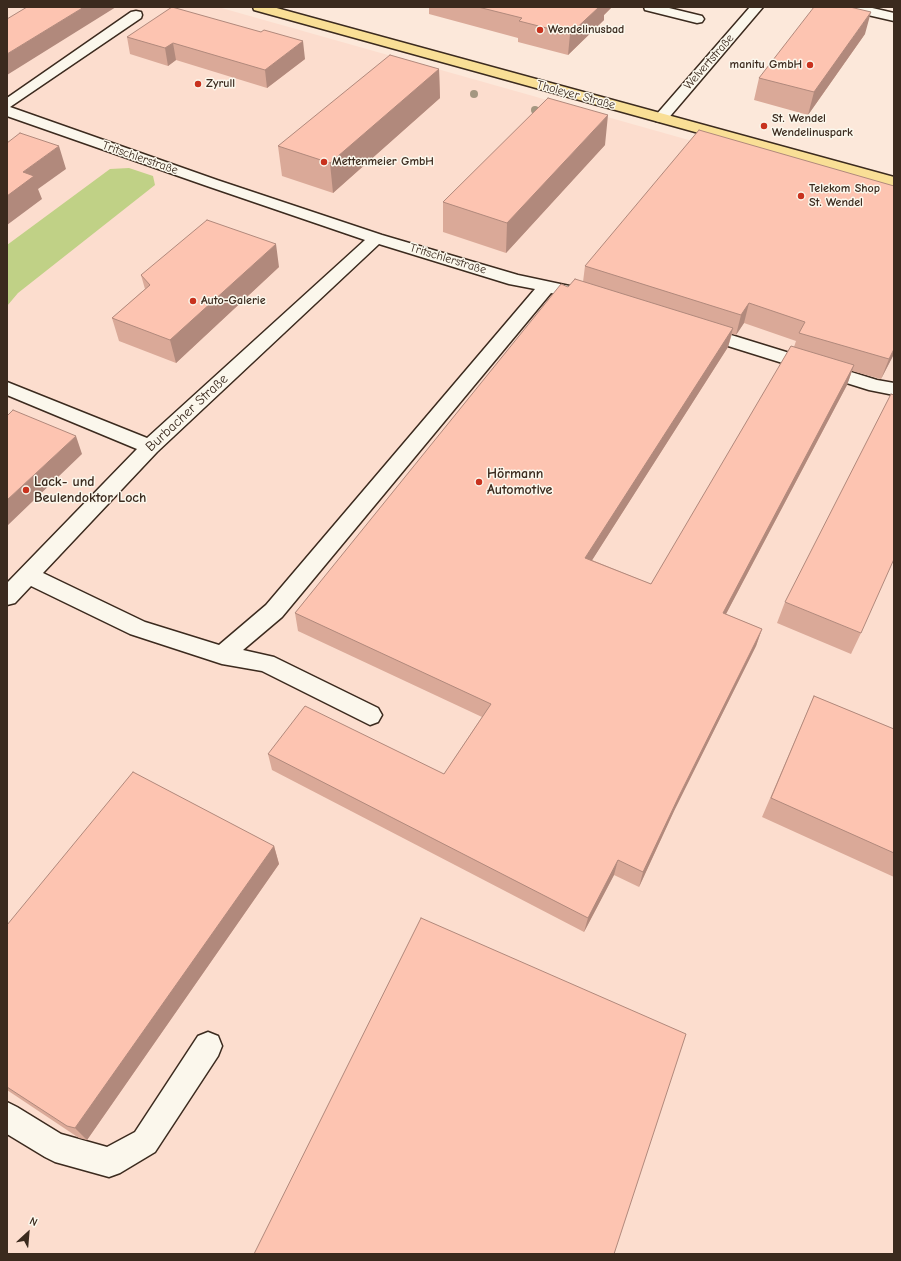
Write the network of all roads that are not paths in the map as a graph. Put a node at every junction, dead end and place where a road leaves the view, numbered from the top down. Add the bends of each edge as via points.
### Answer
1 (259, 7) edge
2 (650, 7) edge
3 (757, 7) edge
4 (851, 7) edge
5 (136, 15) dead end
6 (894, 17) edge
7 (697, 19) dead end
8 (7, 104) edge
9 (7, 111) edge
10 (661, 118) junction
11 (894, 182) edge
12 (376, 238) junction
13 (547, 286) junction
14 (599, 299) edge
15 (690, 328) edge
16 (7, 388) edge
17 (894, 389) edge
18 (150, 447) junction
19 (28, 575) junction
20 (7, 597) edge
21 (222, 655) junction
22 (370, 715) dead end
23 (208, 1046) dead end
24 (7, 1117) edge

1 - 10 main road, Tholeyer Straße
2 - 7 street
3 - 10 street, Welvertstraße
4 - 6 street
5 - 8 street
9 - 12 street, Tritschlerstraße via 204,181
10 - 11 main road, Tholeyer Straße
12 - 13 street, Tritschlerstraße via 515,280
12 - 18 street, Burbacher Straße
13 - 14 street, Tritschlerstraße
13 - 21 street via 274,612
15 - 17 street via 876,386
16 - 18 street
18 - 19 street, Burbacher Straße
19 - 20 street, Burbacher Straße
19 - 21 street via 138,628
21 - 22 street via 266,663
23 - 24 street via 145,1142 110,1162 55,1147

